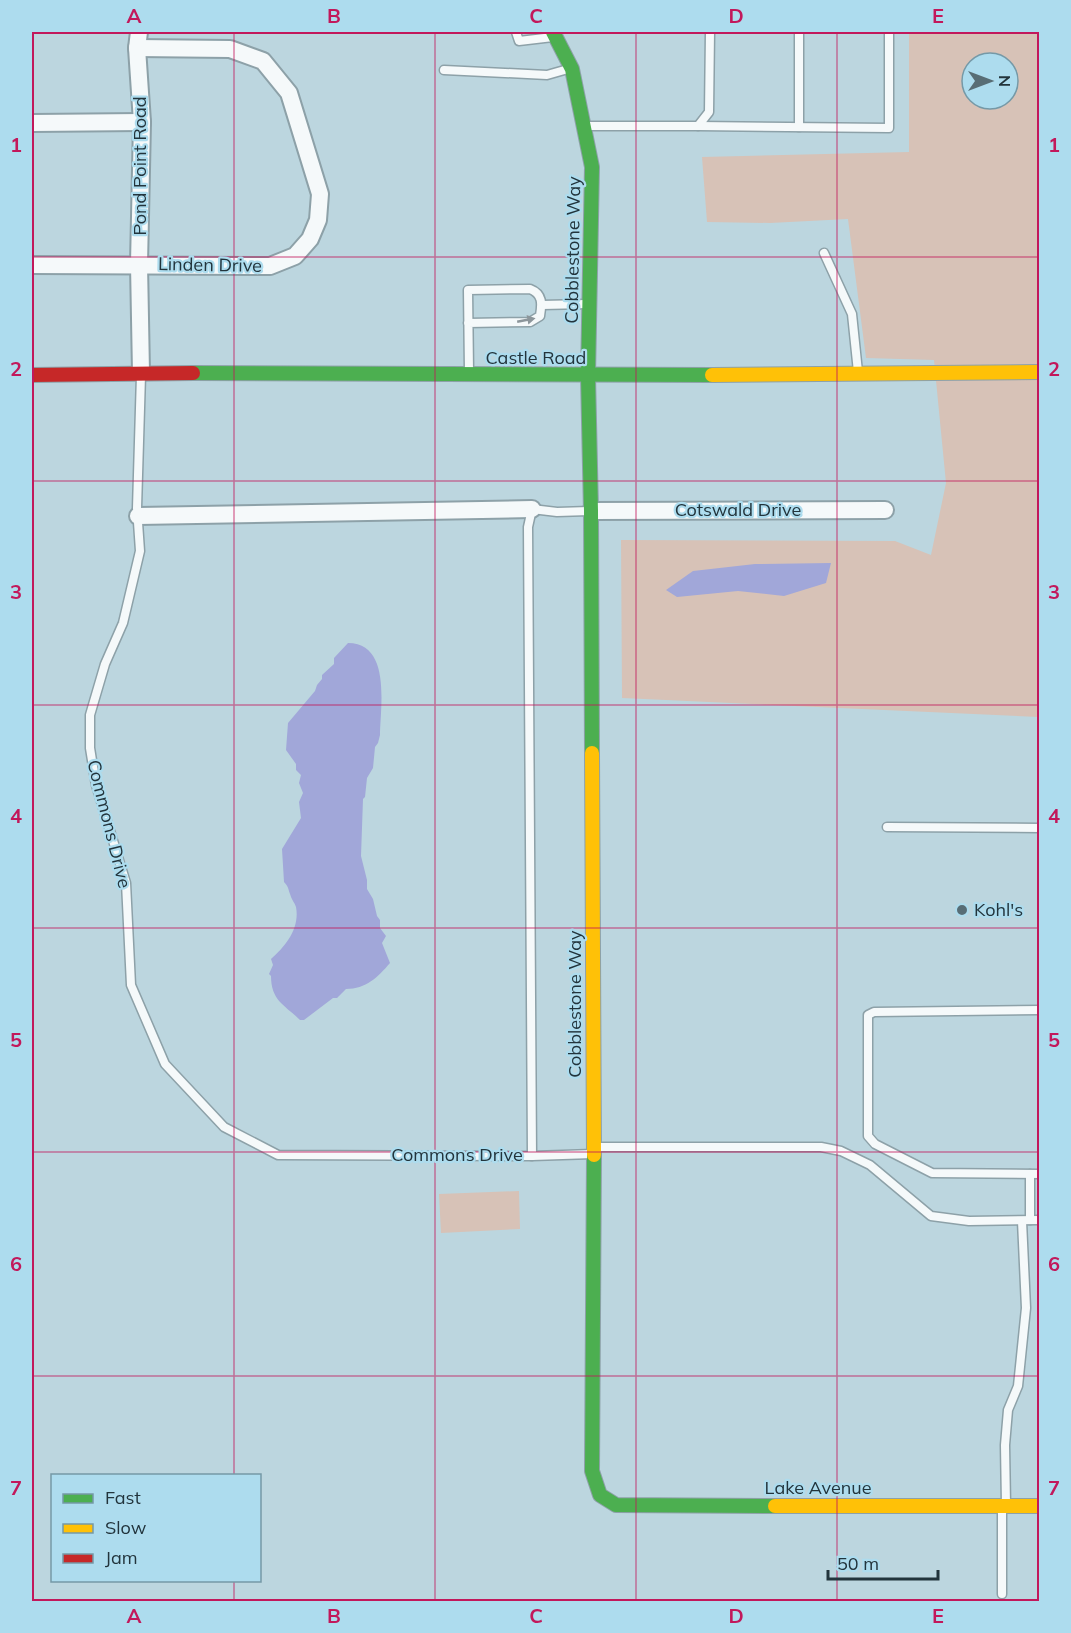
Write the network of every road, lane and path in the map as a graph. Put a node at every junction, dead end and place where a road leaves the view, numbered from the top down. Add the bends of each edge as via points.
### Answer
1 (516, 32) edge
2 (710, 32) edge
3 (799, 32) edge
4 (889, 32) edge
5 (554, 34) edge
6 (138, 40) edge
7 (572, 69) junction
8 (444, 70) dead end
9 (142, 122) junction
10 (32, 123) edge
11 (584, 126) junction
12 (698, 126) junction
13 (799, 128) junction
14 (824, 253) dead end
15 (139, 264) junction
16 (32, 265) edge
17 (590, 304) junction
18 (542, 305) junction
19 (468, 323) junction
20 (1040, 372) edge
21 (141, 373) junction
22 (858, 373) junction
23 (32, 375) edge
24 (469, 375) junction
25 (588, 376) junction
26 (532, 508) junction
27 (885, 510) dead end
28 (591, 511) junction
29 (138, 516) junction
30 (887, 827) dead end
31 (1040, 828) edge
32 (1040, 1010) edge
33 (594, 1150) junction
34 (532, 1156) junction
35 (1035, 1174) edge
36 (1026, 1220) junction
37 (1040, 1220) edge
38 (600, 1495) joint
39 (1004, 1506) junction
40 (1040, 1506) edge
41 (1002, 1594) dead end

1 - 5 lane via 519,41
2 - 12 lane via 709,112
3 - 13 lane
4 - 13 lane via 888,128
5 - 7 street, Cobblestone Way
6 - 9 street, Pond Point Road
6 - 15 street, Linden Drive via 230,49 263,61 289,93 320,194 318,220 310,239 295,256 270,266
7 - 8 lane via 547,75
7 - 11 street, Cobblestone Way
9 - 10 street
9 - 15 street, Pond Point Road
11 - 12 lane
11 - 17 street, Cobblestone Way via 592,167
12 - 13 lane
14 - 22 lane via 852,314
15 - 16 street, Linden Drive
15 - 21 street, Pond Point Road
17 - 18 lane
17 - 25 street, Cobblestone Way
19 -> 18 lane via 530,322 540,316
18 - 19 lane via 537,292 530,289 468,290
19 - 24 lane
20 - 22 street, Castle Road
21 - 23 street, Castle Road
21 - 24 street, Castle Road
21 - 29 lane, Commons Drive
22 - 25 street, Castle Road
24 - 25 street, Castle Road
25 - 28 street, Cobblestone Way
26 - 28 lane
26 - 29 street
26 - 34 lane via 528,527
27 - 28 street, Cotswald Drive
28 - 33 street, Cobblestone Way
29 - 34 lane, Commons Drive via 140,551 123,623 105,664 90,715 90,748 96,785 126,883 131,985 165,1064 224,1127 278,1155
30 - 31 lane
32 - 35 lane via 868,1015 868,1136 875,1144 932,1173
33 - 34 lane, Commons Drive
33 - 36 lane, Commons Drive via 821,1147 841,1151 870,1165 931,1216 969,1221
33 - 38 street, Cobblestone Way via 592,1471
35 - 36 lane
36 - 37 lane, Commons Drive
36 - 39 lane via 1026,1308 1018,1386 1008,1410
38 - 39 street, Lake Avenue via 616,1505 645,1506
39 - 40 street, Lake Avenue
39 - 41 lane

